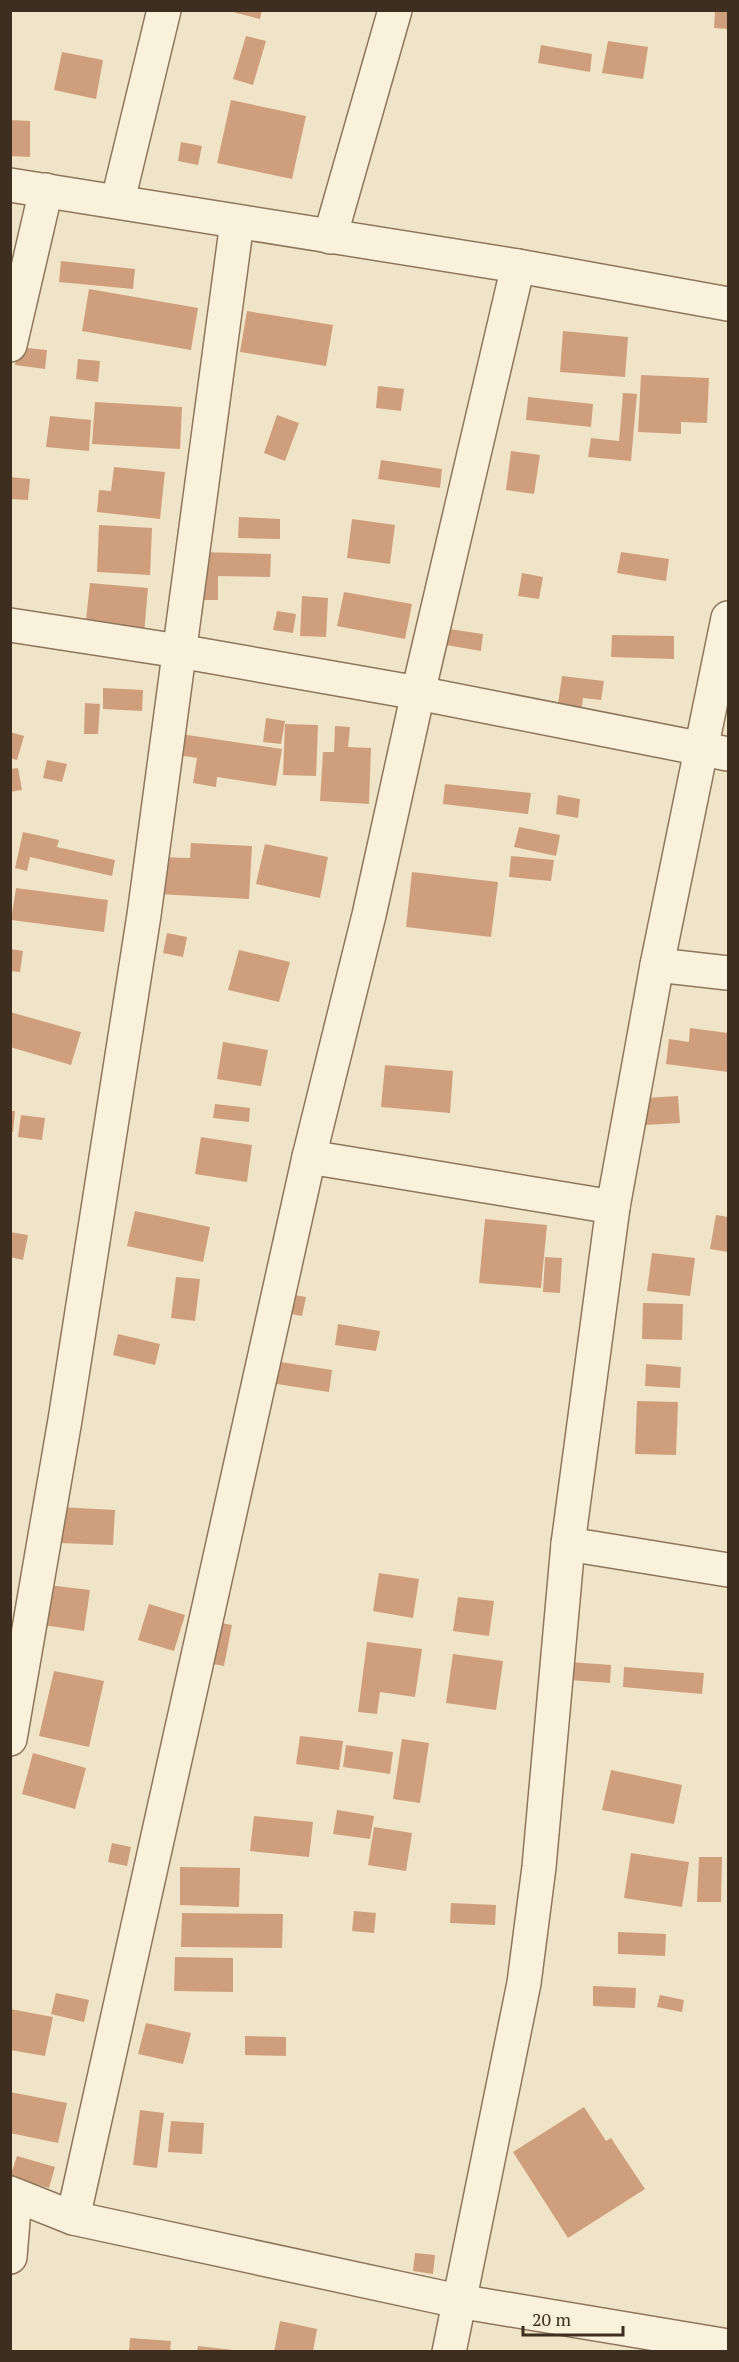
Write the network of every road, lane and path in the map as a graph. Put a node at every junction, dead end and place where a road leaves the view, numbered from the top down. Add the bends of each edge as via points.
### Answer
1 (164, 10) edge
2 (395, 10) edge
3 (10, 185) edge
4 (46, 190) junction
5 (118, 200) junction
6 (237, 222) junction
7 (330, 237) junction
8 (518, 266) junction
9 (729, 304) edge
10 (10, 345) edge
11 (729, 618) edge
12 (10, 625) edge
13 (179, 651) junction
14 (418, 693) junction
15 (715, 752) edge
16 (657, 965) junction
17 (729, 973) edge
18 (309, 1158) junction
19 (613, 1207) junction
20 (568, 1544) junction
21 (729, 1570) edge
22 (10, 1739) edge
23 (13, 2194) edge
24 (73, 2218) junction
25 (10, 2257) edge
26 (458, 2301) junction
27 (729, 2346) edge
28 (449, 2352) edge

1 - 5 street
2 - 7 street
3 - 4 street
4 - 5 street
4 - 10 street
5 - 6 street
6 - 7 street
6 - 13 street
7 - 8 street
8 - 9 street
8 - 14 street
11 - 15 street
12 - 13 street
13 - 14 street
13 - 22 street via 144,915 65,1420
14 - 15 street
14 - 18 street
15 - 16 street
16 - 17 street
16 - 19 street
18 - 19 street
18 - 24 street
19 - 20 street
20 - 21 street
20 - 26 street via 539,1868 524,1983
23 - 24 street
23 - 25 street
24 - 26 street
26 - 27 street
26 - 28 street

